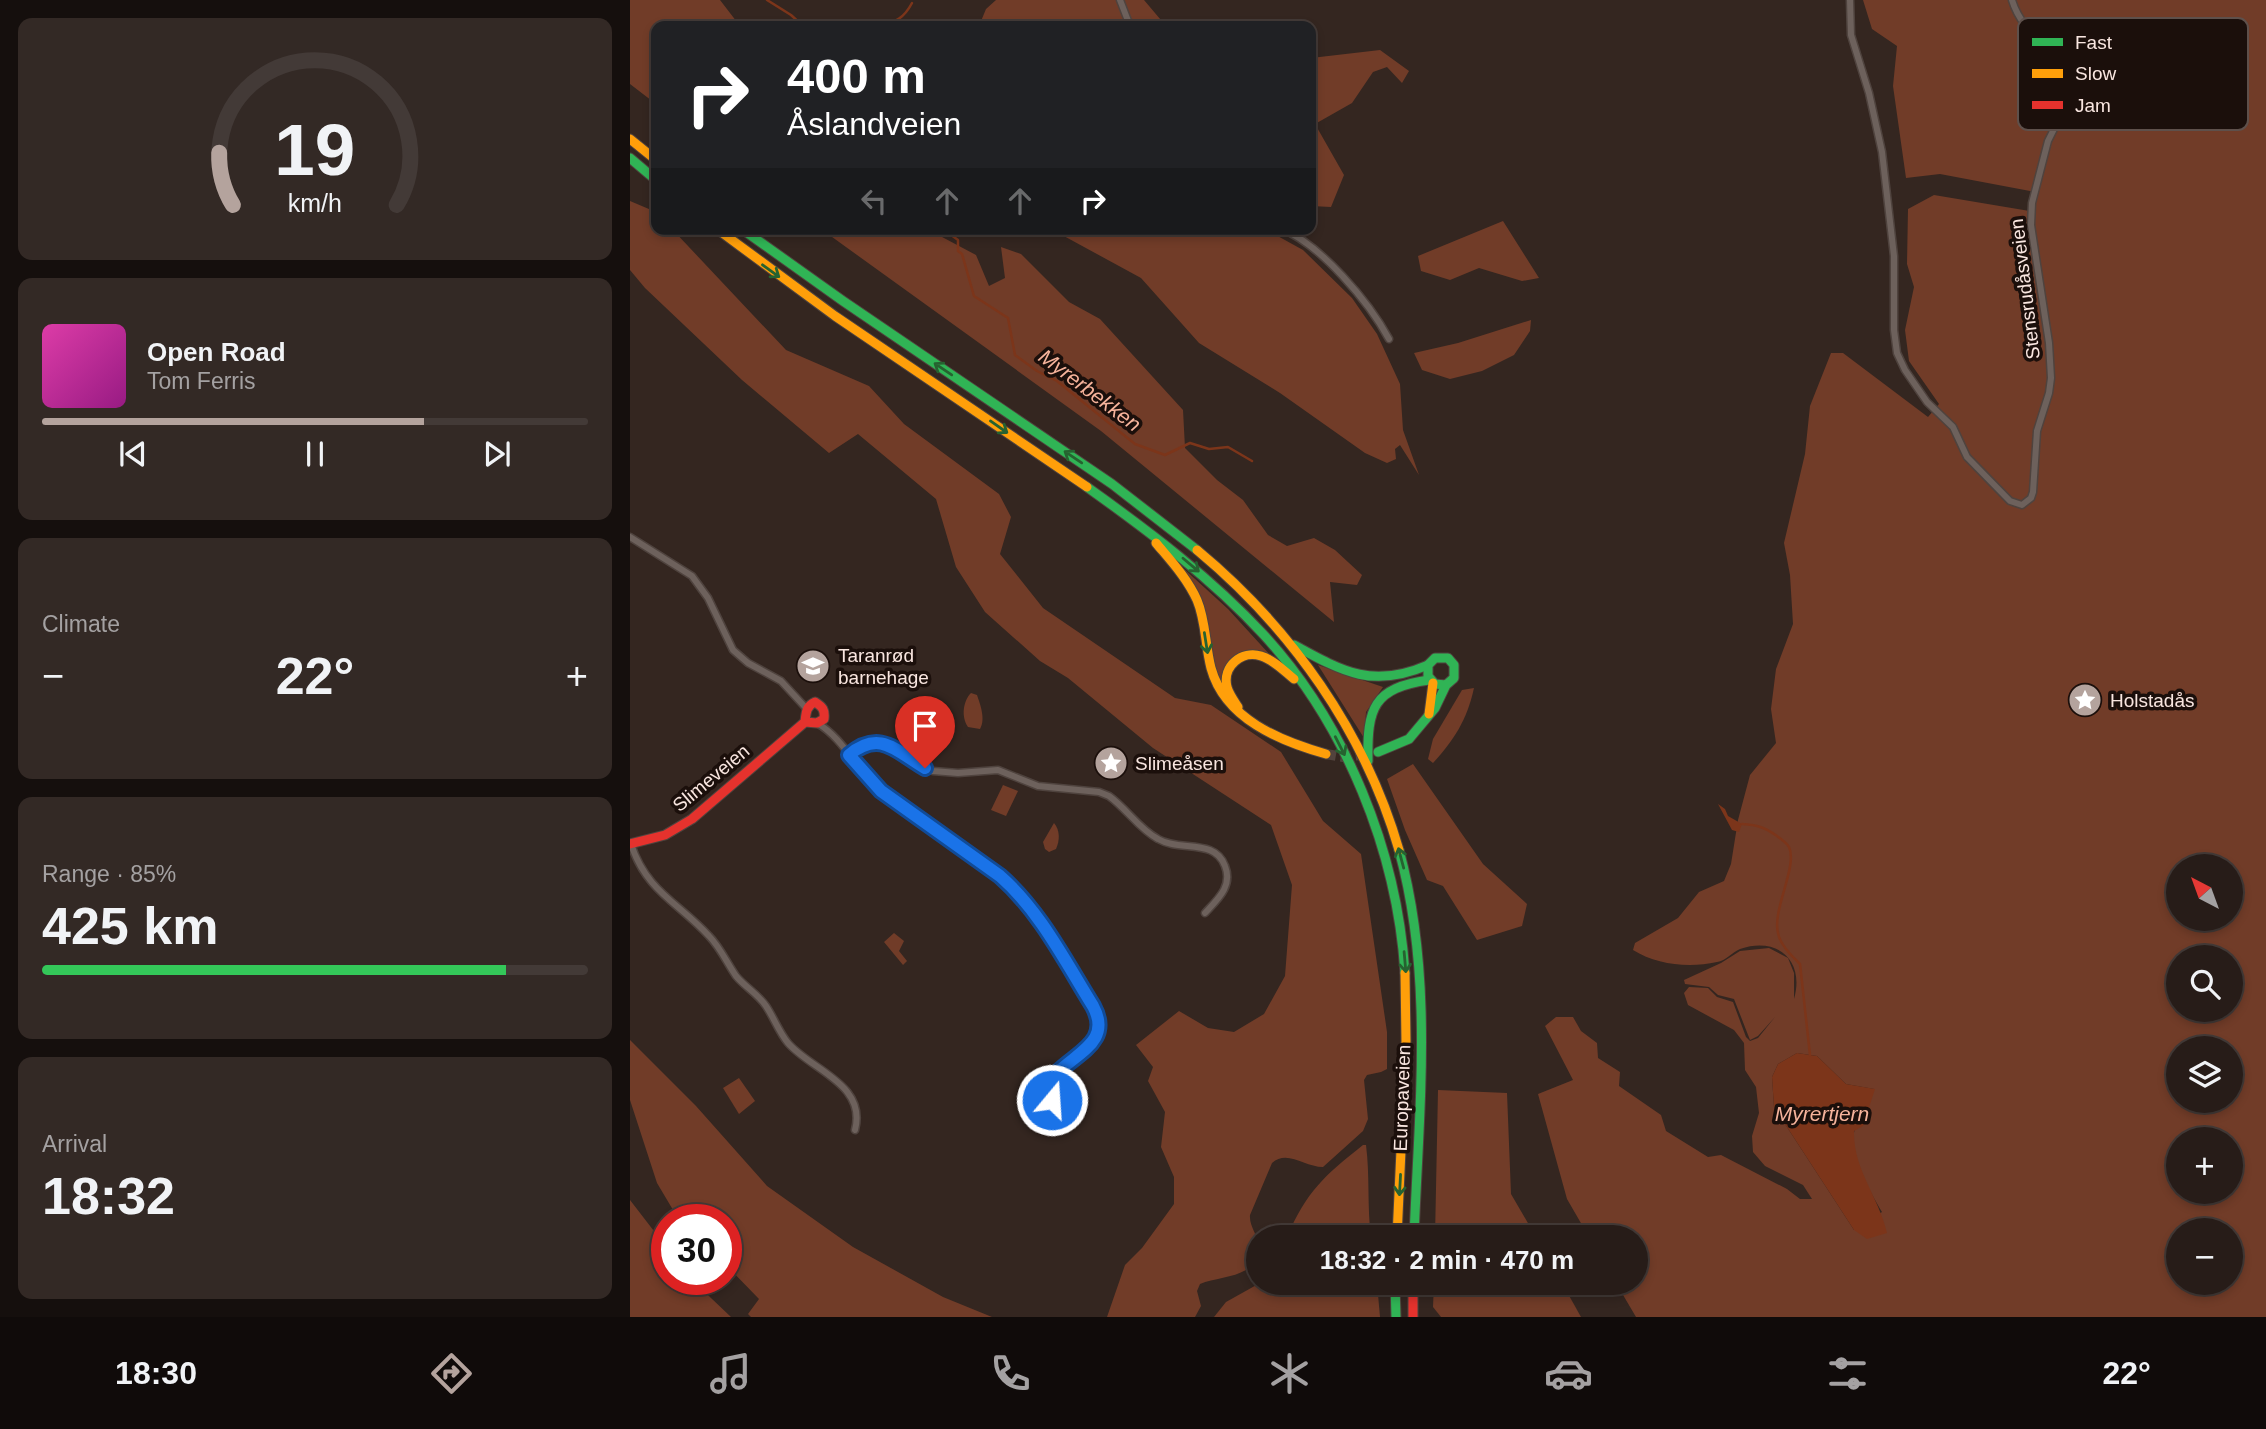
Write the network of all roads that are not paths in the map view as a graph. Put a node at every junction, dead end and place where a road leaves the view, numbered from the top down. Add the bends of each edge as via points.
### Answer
1 (1120, 0) edge
2 (1850, 0) edge
3 (2012, 0) edge
4 (2020, 18) edge
5 (1128, 21) edge
6 (2054, 130) edge
7 (630, 139) edge
8 (651, 156) edge
9 (630, 158) edge
10 (651, 176) edge
11 (725, 235) edge
12 (750, 235) edge
13 (1293, 235) edge
14 (1389, 339) dead end
15 (1138, 523) junction
16 (630, 537) edge
17 (1289, 642) junction
18 (1429, 665) junction
19 (1431, 681) junction
20 (1446, 685) junction
21 (1305, 687) junction
22 (806, 708) junction
23 (1241, 713) junction
24 (1429, 714) junction
25 (805, 722) junction
26 (817, 723) junction
27 (1378, 752) tunnel mouth
28 (1326, 754) tunnel mouth
29 (849, 755) junction
30 (1368, 768) junction
31 (630, 844) edge
32 (1205, 913) dead end
33 (1057, 1073) junction
34 (855, 1130) dead end
35 (1397, 1225) edge
36 (1414, 1225) edge
37 (1395, 1295) edge
38 (1413, 1295) edge
39 (1396, 1317) edge
40 (1413, 1317) edge

1 - 5 street
2 - 6 street, Stensrudåsveien via 1851,35 1882,152 1894,256 1898,353 1927,402 1953,427 1967,457 2010,501 2022,505 2032,498 2037,430 2051,379 2031,225 2032,203
3 - 4 street, Stensrudåsveien
7 - 8 main road
9 - 10 main road
11 -> 15 main road via 825,310
17 -> 12 main road via 1209,561 1107,480
13 - 14 street via 1367,304
15 -> 21 main road, Europaveien via 1235,605
15 -> 23 main road via 1191,588 1202,614 1216,685
16 - 22 street via 692,576 733,650 781,681
17 - 18 main road via 1336,668 1378,679
17 - 30 main road via 1330,697
18 - 19 main road
18 - 20 main road via 1439,657 1452,661 1456,674
19 - 20 main road
19 - 24 main road
19 - 30 main road via 1400,685 1377,701 1367,729
20 - 24 main road
21 - 23 main road via 1265,657 1244,655 1230,666 1226,680
21 -> 35 main road, Europaveien via 1359,782 1391,879 1401,930 1406,986
22 - 25 main road
22 - 26 main road via 815,702 823,707 825,717
23 - 28 main road via 1287,740
24 - 27 main road via 1409,739
25 - 26 main road
25 - 31 main road, Slimeveien via 692,819 665,835
26 - 29 street
29 - 32 street via 865,744 881,743 933,771 998,770 1038,786 1109,796 1159,840 1207,848 1219,855 1228,882
29 - 33 street via 881,791 1006,882 1041,923 1099,1023 1092,1043
36 -> 30 main road, Europaveien via 1422,1041 1420,960 1400,851
31 - 34 street via 659,892 709,935 740,980 766,1006 788,1042 837,1081 856,1108
33 - 33 street via 1037,1088 1042,1102 1049,1103 1055,1096
37 - 39 main road
38 - 40 main road

